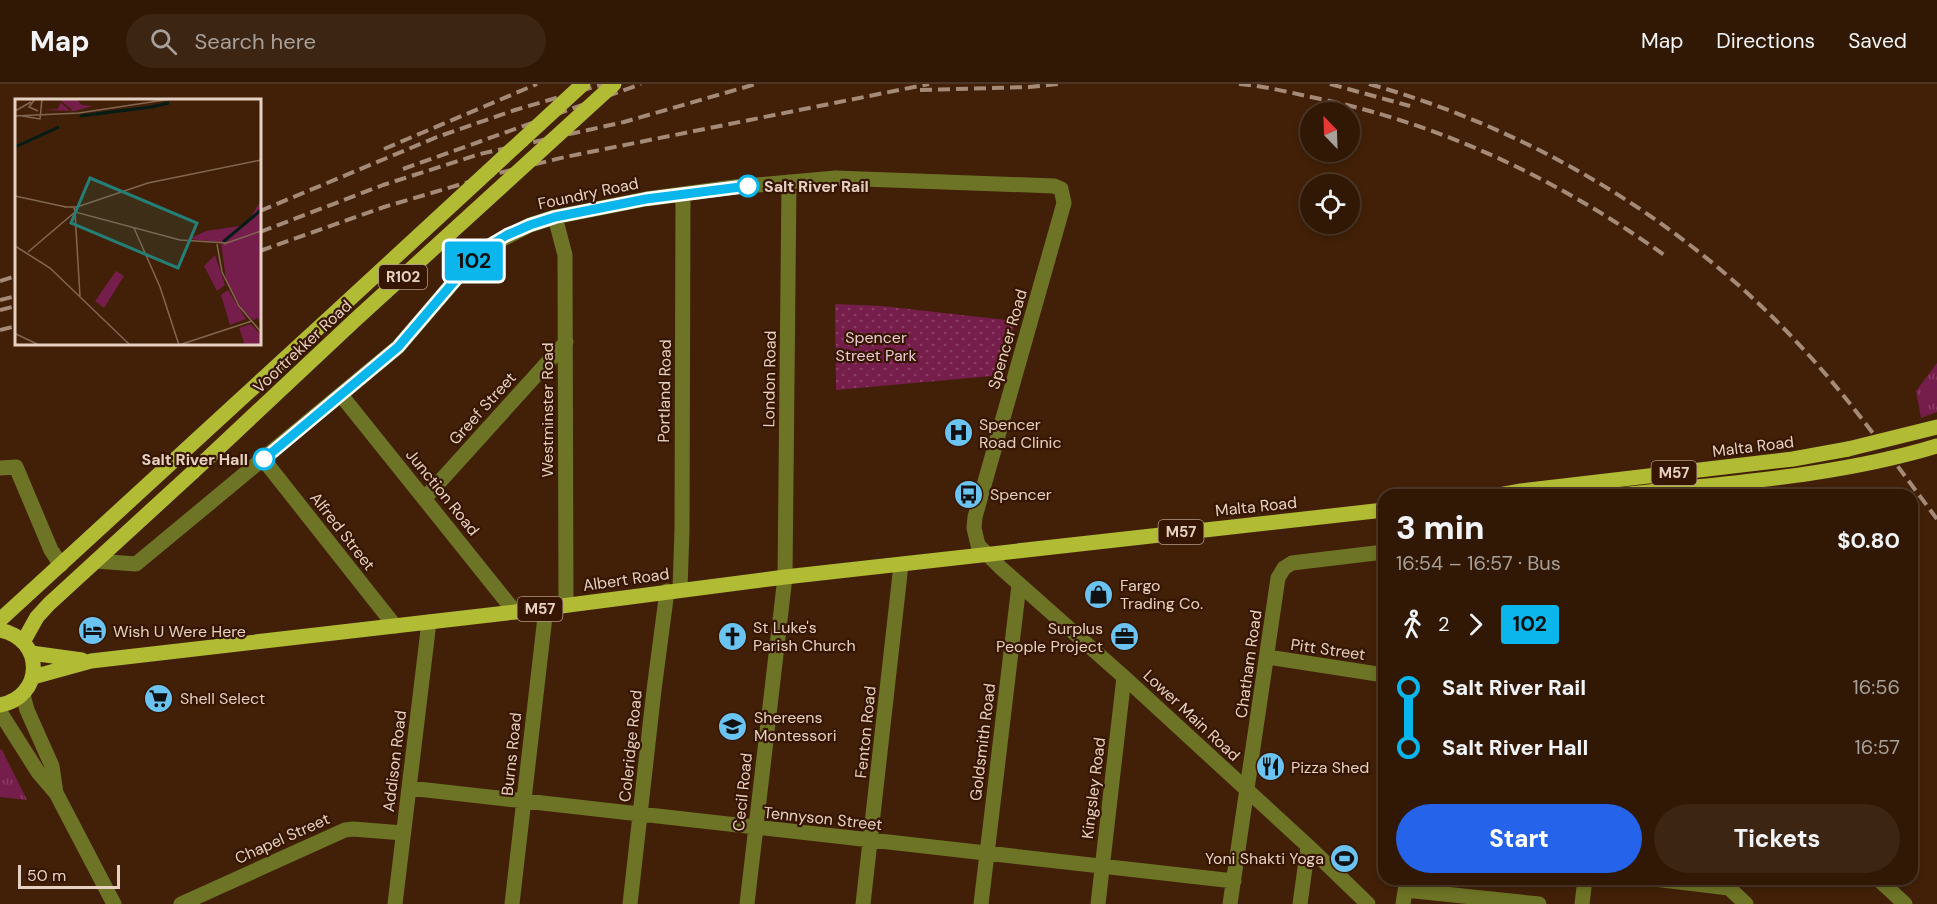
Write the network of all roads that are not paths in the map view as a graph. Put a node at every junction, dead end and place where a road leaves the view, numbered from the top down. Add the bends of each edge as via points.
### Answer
1 (582, 84) edge
2 (614, 84) edge
3 (789, 182) junction
4 (683, 194) junction
5 (1065, 198) joint
6 (555, 217) junction
7 (566, 342) junction
8 (341, 395) junction
9 (1937, 427) edge
10 (1937, 446) edge
11 (264, 459) junction
12 (0, 468) edge
13 (1538, 489) edge
14 (1669, 489) edge
15 (425, 498) junction
16 (1378, 511) edge
17 (1378, 553) edge
18 (988, 555) junction
19 (96, 561) junction
20 (61, 565) junction
21 (901, 565) junction
22 (785, 577) junction
23 (1019, 585) junction
24 (673, 590) junction
25 (566, 605) junction
26 (546, 608) junction
27 (515, 612) junction
28 (0, 620) edge
29 (429, 622) junction
30 (395, 626) junction
31 (0, 630) edge
32 (27, 647) junction
33 (1267, 657) junction
34 (91, 661) junction
35 (1378, 674) edge
36 (33, 677) junction
37 (1124, 677) junction
38 (23, 695) junction
39 (0, 705) edge
40 (0, 712) edge
41 (409, 788) junction
42 (1247, 790) junction
43 (56, 793) junction
44 (524, 802) junction
45 (640, 815) junction
46 (756, 829) junction
47 (403, 833) junction
48 (871, 841) junction
49 (1308, 846) junction
50 (987, 854) junction
51 (1102, 867) junction
52 (1233, 881) junction
53 (1584, 885) edge
54 (1729, 885) edge
55 (1730, 885) edge
56 (1884, 885) edge
57 (1405, 891) edge
58 (114, 904) edge
59 (181, 904) edge
60 (395, 904) edge
61 (512, 904) edge
62 (630, 904) edge
63 (747, 904) edge
64 (863, 904) edge
65 (981, 904) edge
66 (1098, 904) edge
67 (1230, 904) edge
68 (1300, 904) edge
69 (1368, 904) edge
70 (1539, 904) edge
71 (1582, 904) edge
72 (1728, 904) edge
73 (1746, 904) edge
74 (1905, 904) edge

1 - 20 main road, Voortrekker Road / R102, bridge
2 - 19 main road, Voortrekker Road / R102, bridge
3 - 4 street, Foundry Road
3 - 5 street, Foundry Road via 836,178 1054,186 1061,189
3 - 22 street, London Road
4 - 6 street, Foundry Road
4 - 24 street, Portland Road via 682,530
5 - 18 street, Spencer Road via 975,517 975,537
6 - 7 street, Westminster Road via 565,255
6 - 8 street, Foundry Road via 487,247 398,347
7 - 15 street, Greef Street
7 - 25 street, Westminster Road
8 - 11 street, Foundry Road
8 - 15 street, Junction Road
9 - 13 main road, Malta Road / M57, bridge via 1793,459
10 - 14 main road, Malta Road / M57, bridge via 1834,469
11 - 19 street, Foundry Road via 136,564
11 - 30 street, Alfred Street
12 - 20 street via 16,467
15 - 27 street, Junction Road
16 - 18 main road, Malta Road / M57
17 - 33 street, Chatham Road via 1303,561 1284,568 1276,588
18 - 21 main road, Albert Road / M57
18 - 23 street, Lower Main Road
19 - 32 main road, Voortrekker Road / R102 via 37,617
20 - 28 main road, Voortrekker Road / R102
21 - 22 main road, Albert Road / M57
21 - 48 street, Fenton Road
22 - 24 main road, Albert Road / M57
22 - 46 street, Cecil Road
23 - 37 street, Lower Main Road
23 - 50 street, Goldsmith Road
24 - 25 main road, Albert Road / M57
24 - 45 street, Coleridge Road via 654,690
25 - 26 main road, Albert Road / M57
26 - 27 main road, Albert Road / M57
26 - 44 street, Burns Road
27 - 29 main road, Albert Road / M57
29 - 30 main road, Albert Road / M57
29 - 41 street, Addison Road
30 - 34 main road, Albert Road / M57
31 - 32 main road, Albert Road via 14,634
32 - 34 main road, Albert Road / M57
32 - 36 main road via 34,665
33 - 35 street, Pitt Street
33 - 42 street, Chatham Road
34 - 36 main road, Albert Road / M57
36 - 38 main road
37 - 42 street, Lower Main Road
37 - 51 street, Kingsley Road
38 - 39 main road via 10,704
38 - 43 street via 52,766
40 - 43 street
41 - 44 street, Tennyson Street
41 - 47 street, Addison Road
42 - 49 street, Lower Main Road
42 - 52 street, Chatham Road
43 - 58 street
44 - 45 street, Tennyson Street
44 - 61 street, Burns Road
45 - 46 street, Tennyson Street
45 - 62 street, Coleridge Road
46 - 48 street, Tennyson Street
46 - 63 street, Cecil Road
47 - 59 street, Chapel Street via 345,830
47 - 60 street, Addison Road
48 - 50 street, Tennyson Street
48 - 64 street, Fenton Road
49 - 68 street
49 - 69 street, Lower Main Road
50 - 51 street, Tennyson Street
50 - 65 street, Goldsmith Road
51 - 52 street, Tennyson Street
51 - 66 street, Kingsley Road
52 - 67 street, Chatham Road
53 - 71 street
54 - 72 street
55 - 73 street
56 - 74 street
57 - 70 street

